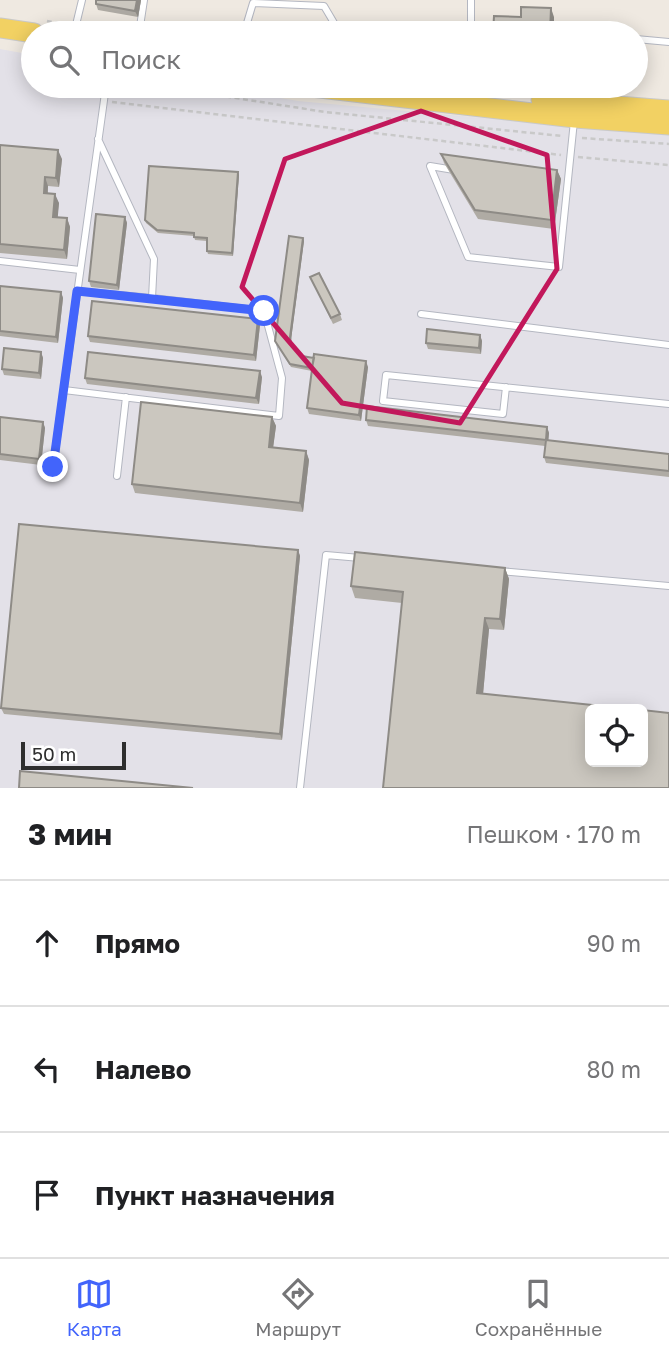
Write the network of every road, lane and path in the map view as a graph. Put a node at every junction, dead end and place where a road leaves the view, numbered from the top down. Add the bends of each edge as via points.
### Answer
1 (82, 0) edge
2 (144, 0) edge
3 (471, 0) edge
4 (327, 3) edge
5 (77, 21) edge
6 (141, 21) edge
7 (248, 21) edge
8 (334, 21) edge
9 (471, 21) edge
10 (21, 27) edge
11 (0, 28) edge
12 (0, 38) edge
13 (648, 40) edge
14 (21, 41) edge
15 (669, 42) edge
16 (104, 98) edge
17 (236, 98) edge
18 (434, 98) edge
19 (513, 98) edge
20 (104, 101) junction
21 (669, 110) edge
22 (576, 111) junction
23 (669, 125) edge
24 (572, 137) junction
25 (98, 139) junction
26 (669, 144) edge
27 (569, 156) junction
28 (669, 165) edge
29 (457, 170) edge
30 (553, 183) edge
31 (566, 184) junction
32 (0, 261) edge
33 (80, 270) junction
34 (77, 291) junction
35 (152, 298) junction
36 (421, 314) dead end
37 (669, 345) edge
38 (506, 387) junction
39 (64, 390) junction
40 (126, 397) junction
41 (669, 404) edge
42 (53, 467) dead end
43 (117, 476) dead end
44 (367, 558) edge
45 (491, 570) edge
46 (669, 586) edge
47 (300, 788) edge

1 - 5 lane
2 - 6 lane
3 - 9 lane
4 - 7 lane via 253,3
4 - 8 lane
10 - 11 main road
12 - 14 main road
13 - 15 lane
16 - 20 lane
17 - 24 path via 325,112
18 - 22 main road
19 - 22 main road
20 - 25 lane
20 - 27 path
21 - 22 main road
22 - 23 main road
22 - 24 lane
24 - 26 path
24 - 27 lane
25 - 33 lane
25 - 35 lane via 154,260
27 - 28 path
27 - 31 lane
29 - 31 lane via 430,166 468,257 559,267
30 - 31 lane
32 - 33 lane
33 - 34 lane
34 - 35 lane
34 - 39 lane
35 - 40 lane via 264,311 282,378 279,416
36 - 37 lane
38 - 38 lane via 386,375 383,401 503,414
38 - 41 lane
39 - 40 lane
39 - 42 lane
40 - 43 lane
44 - 47 lane via 326,555
45 - 46 lane

